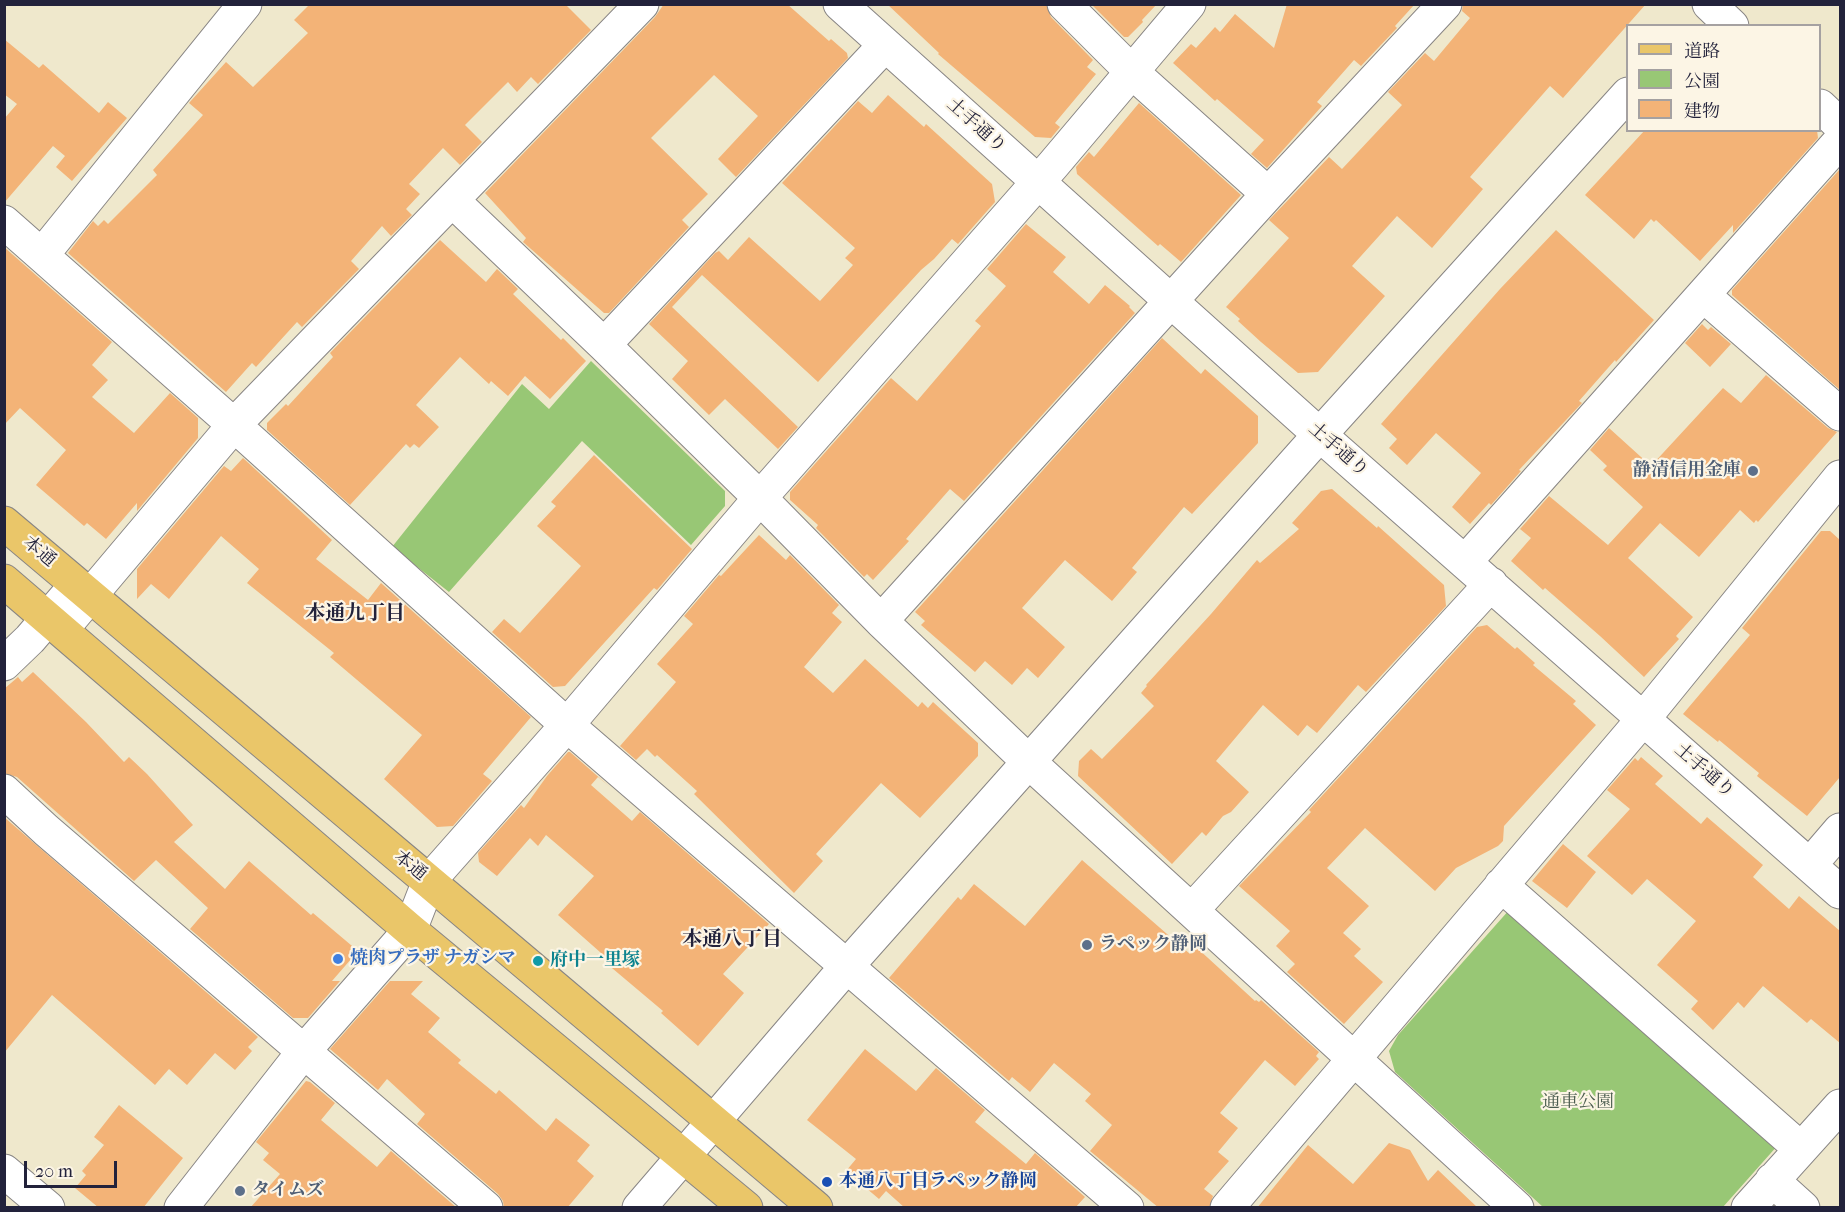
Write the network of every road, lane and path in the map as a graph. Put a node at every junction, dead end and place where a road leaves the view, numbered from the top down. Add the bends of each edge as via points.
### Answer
1 (245, 4) edge
2 (642, 4) edge
3 (840, 4) edge
4 (1064, 4) edge
5 (1189, 4) edge
6 (1445, 4) edge
7 (1709, 4) edge
8 (1691, 24) edge
9 (1730, 24) edge
10 (885, 45) junction
11 (1132, 72) junction
12 (1626, 96) edge
13 (1821, 107) edge
14 (1840, 125) edge
15 (1840, 141) edge
16 (1039, 182) junction
17 (1269, 194) junction
18 (453, 201) junction
19 (4, 222) edge
20 (42, 255) junction
21 (1703, 295) junction
22 (1172, 302) junction
23 (604, 345) junction
24 (1840, 414) edge
25 (234, 425) junction
26 (1320, 435) junction
27 (1834, 497) edge
28 (760, 498) junction
29 (4, 523) edge
30 (1465, 562) junction
31 (4, 581) edge
32 (1491, 584) junction
33 (84, 590) junction
34 (881, 621) junction
35 (55, 623) junction
36 (4, 664) edge
37 (1644, 718) junction
38 (567, 724) junction
39 (1029, 762) junction
40 (4, 791) edge
41 (1840, 830) edge
42 (1810, 865) junction
43 (429, 881) junction
44 (1501, 885) junction
45 (1840, 892) edge
46 (1192, 910) junction
47 (410, 930) junction
48 (847, 966) junction
49 (304, 1052) junction
50 (1354, 1058) junction
51 (1840, 1106) edge
52 (714, 1121) junction
53 (1801, 1149) junction
54 (684, 1155) junction
55 (4, 1171) edge
56 (1772, 1180) junction
57 (48, 1208) edge
58 (181, 1208) edge
59 (486, 1208) edge
60 (639, 1208) edge
61 (747, 1208) edge
62 (816, 1208) edge
63 (1126, 1208) edge
64 (1227, 1208) edge
65 (1517, 1208) edge
66 (1748, 1208) edge
67 (1803, 1208) edge

1 - 20 street
2 - 18 street
3 - 10 street, 土手通り
4 - 11 street
5 - 11 street
6 - 17 street
7 - 8 street
7 - 9 street
10 - 16 street, 土手通り
10 - 23 street
11 - 16 street
11 - 17 street
12 - 26 street
13 - 14 street
15 - 21 street
16 - 22 street, 土手通り
16 - 28 street
17 - 22 street
18 - 23 street
18 - 25 street
19 - 20 street
20 - 25 street
21 - 24 street
21 - 30 street
22 - 26 street, 土手通り
22 - 34 street
23 - 28 street
25 - 33 street
25 - 38 street
26 - 30 street, 土手通り
26 - 39 street
27 - 37 street
28 - 34 street
28 - 38 street
29 - 33 main road, 本通
30 - 32 street, 土手通り
31 - 35 main road
32 - 37 street, 土手通り
32 - 46 street
33 - 35 street
33 - 43 main road, 本通
34 - 39 street
35 - 36 street via 30,639
35 - 47 main road
37 - 42 street, 土手通り
37 - 44 street
38 - 43 street
38 - 48 street
39 - 46 street
39 - 48 street
40 - 49 street
41 - 42 street
42 - 45 street, 土手通り
43 - 47 street
43 - 52 main road, 本通
44 - 50 street
44 - 53 street
46 - 50 street
47 - 49 street
47 - 54 main road
48 - 52 street
48 - 63 street
49 - 58 street
49 - 59 street
50 - 64 street
50 - 65 street
51 - 53 street
52 - 54 street
52 - 62 main road, 本通
53 - 56 street
54 - 60 street
54 - 61 main road
55 - 57 street
56 - 66 street
56 - 67 street

